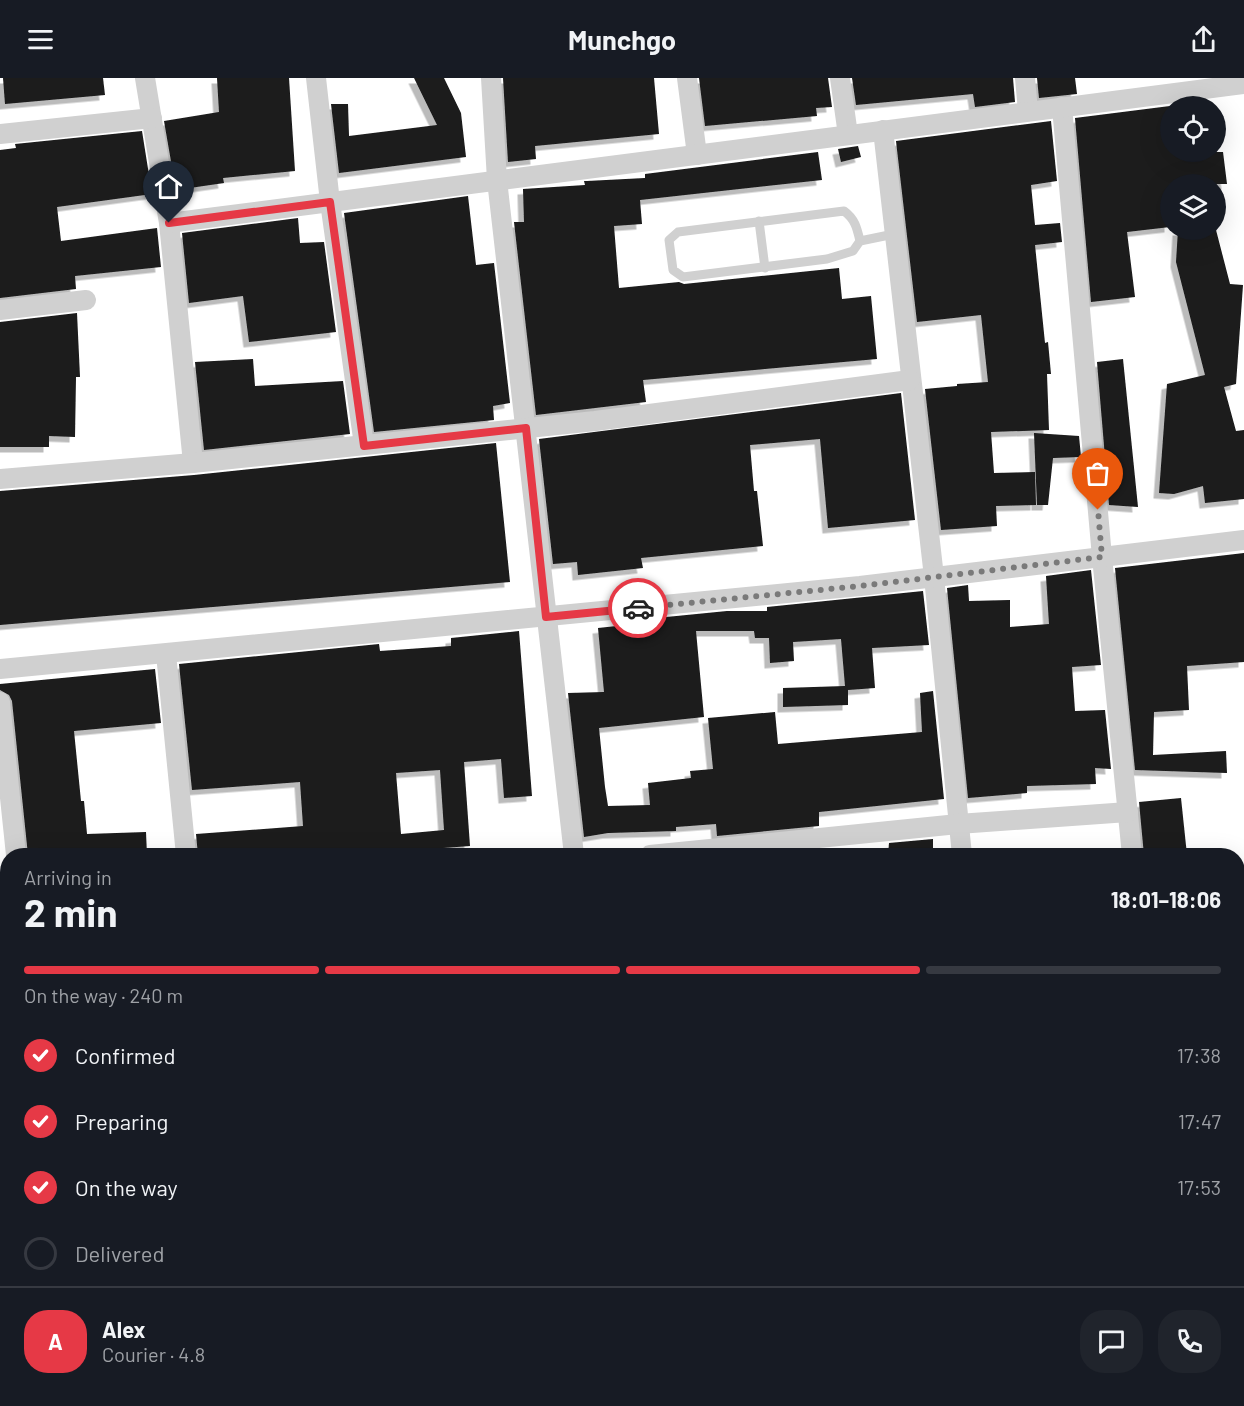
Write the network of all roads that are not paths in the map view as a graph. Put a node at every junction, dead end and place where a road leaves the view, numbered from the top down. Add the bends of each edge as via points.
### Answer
1 (145, 78) edge
2 (316, 78) edge
3 (491, 78) edge
4 (687, 78) edge
5 (840, 78) edge
6 (1025, 78) edge
7 (1244, 84) edge
8 (1062, 107) junction
9 (1028, 111) junction
10 (152, 118) junction
11 (883, 130) junction
12 (0, 134) edge
13 (848, 135) junction
14 (697, 155) junction
15 (497, 180) junction
16 (330, 202) junction
17 (759, 221) junction
18 (169, 223) junction
19 (894, 234) junction
20 (860, 241) junction
21 (765, 268) junction
22 (86, 300) dead end
23 (0, 310) edge
24 (910, 380) junction
25 (526, 428) junction
26 (364, 446) junction
27 (193, 463) junction
28 (0, 479) edge
29 (1244, 540) edge
30 (1102, 557) junction
31 (934, 578) junction
32 (546, 617) junction
33 (166, 654) junction
34 (0, 669) edge
35 (0, 702) edge
36 (1128, 812) junction
37 (958, 824) junction
38 (15, 848) edge
39 (185, 848) edge
40 (573, 848) edge
41 (748, 848) edge
42 (961, 848) edge
43 (1131, 848) edge

1 - 10 street
2 - 16 street
3 - 15 street
4 - 14 street
5 - 13 street
6 - 9 street
7 - 8 street
8 - 9 street
8 - 30 street
9 - 11 street
10 - 12 street
10 - 18 street
11 - 13 street
11 - 19 street
13 - 14 street
14 - 15 street
15 - 16 street
15 - 25 street
16 - 18 street
16 - 26 street
17 - 20 lane via 844,211 857,225
17 - 21 lane
17 - 21 lane via 678,232 669,240 670,257 673,270 683,277
18 - 27 street
19 - 20 lane
19 - 24 street
20 - 21 lane via 853,251 827,259
22 - 23 street
24 - 25 street
24 - 31 street
25 - 26 street
25 - 32 street
26 - 27 street
27 - 28 street
29 - 30 street
30 - 31 street
30 - 36 street
31 - 32 street
31 - 37 street
32 - 33 street
32 - 40 street
33 - 34 street
33 - 39 street
35 - 38 street
36 - 37 street
36 - 43 street
37 - 41 street
37 - 42 street

